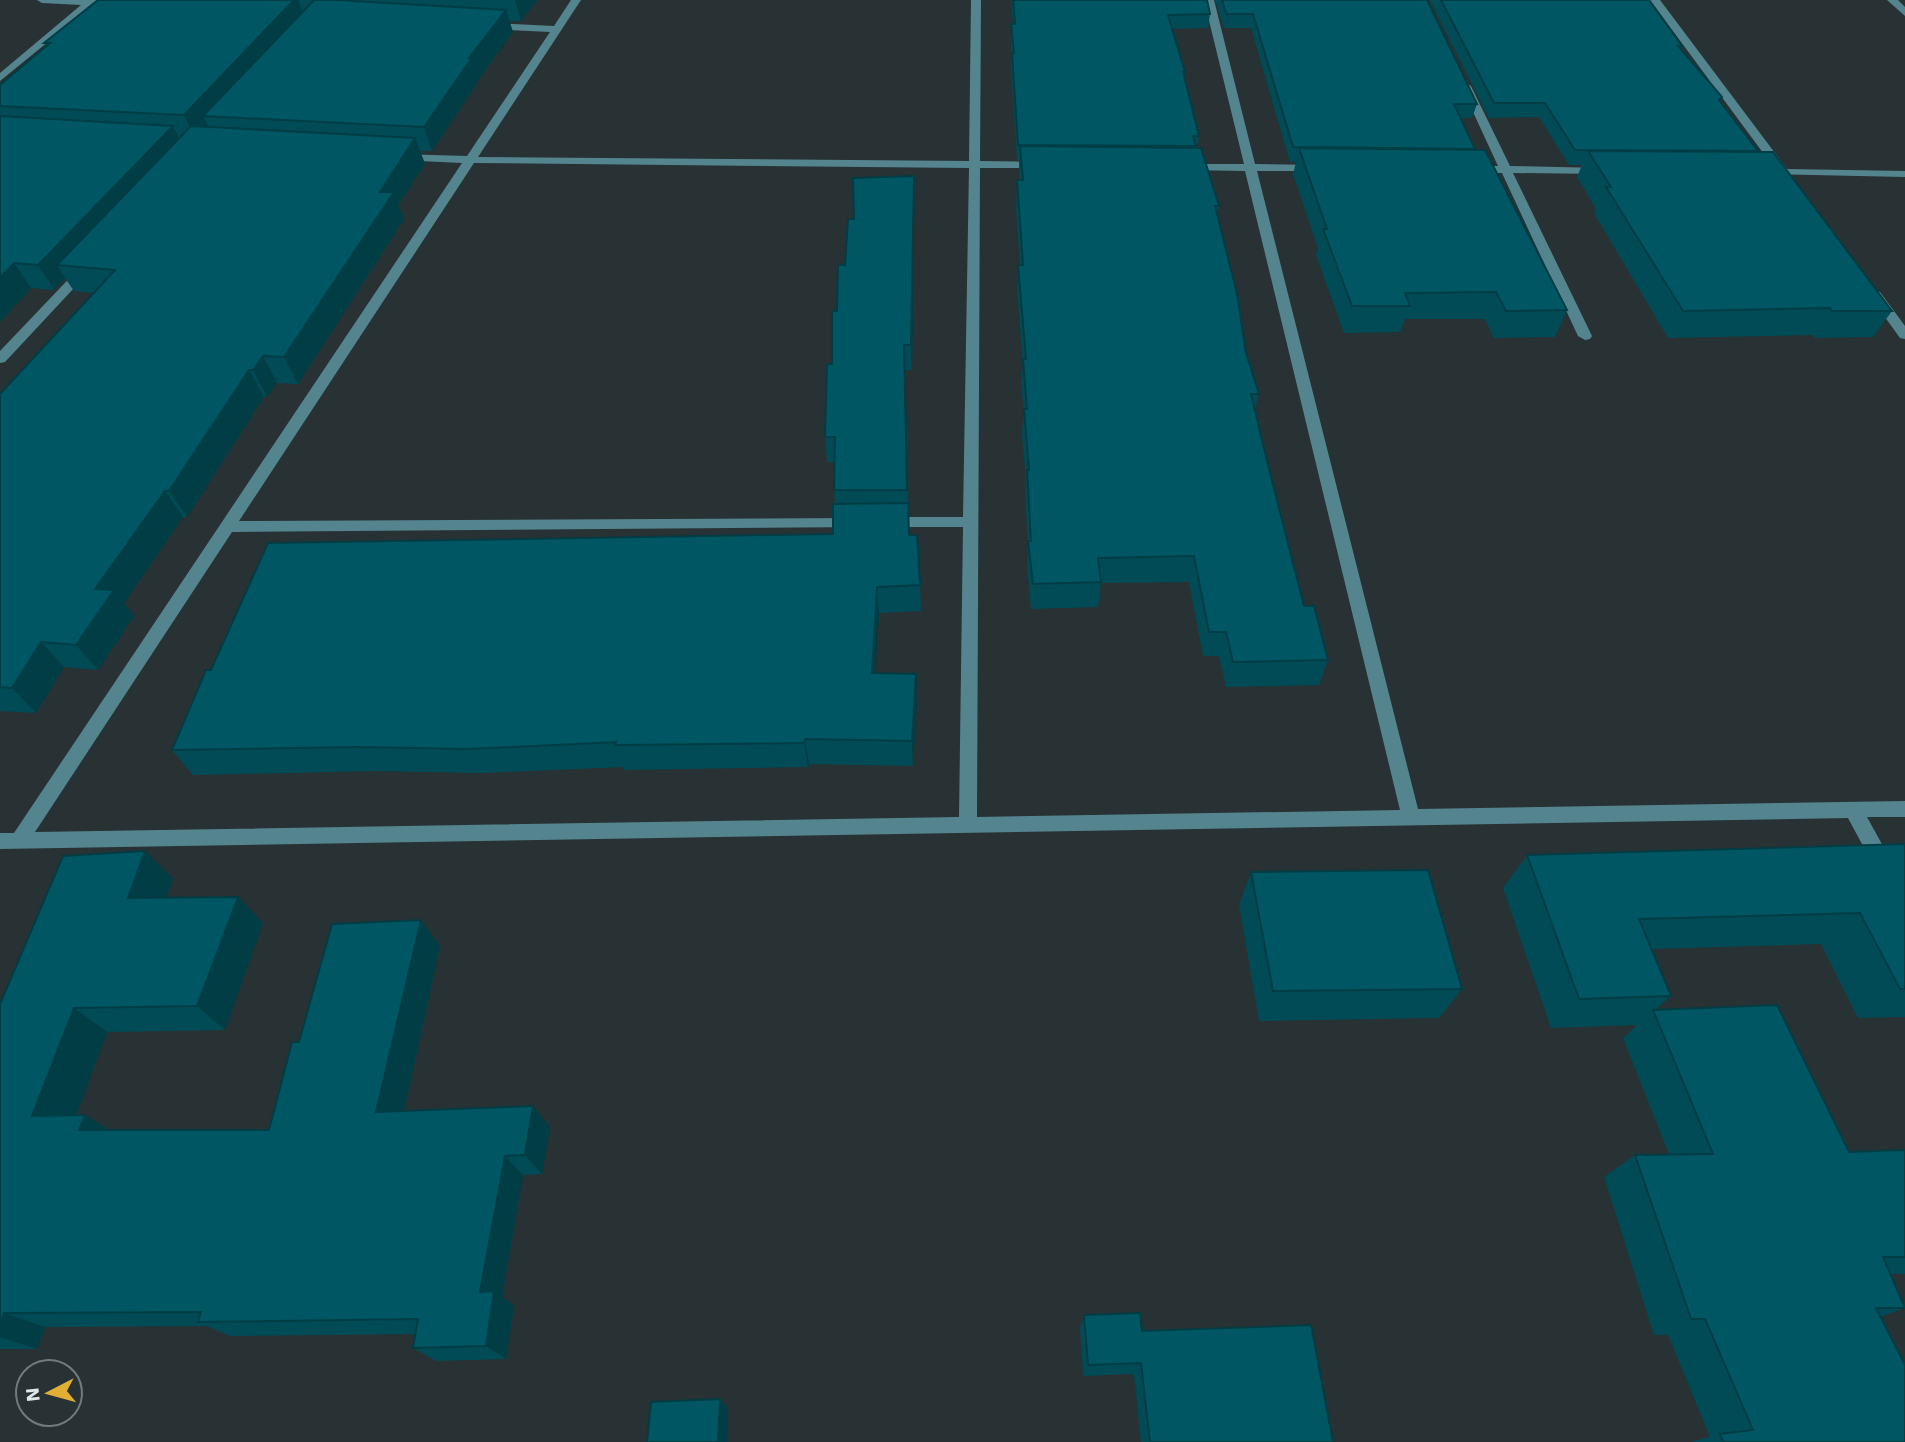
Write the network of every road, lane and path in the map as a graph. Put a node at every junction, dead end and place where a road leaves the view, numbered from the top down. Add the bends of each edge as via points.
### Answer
1 (42, 0) edge
2 (576, 0) edge
3 (976, 0) edge
4 (1209, 0) edge
5 (1655, 0) edge
6 (1892, 0) edge
7 (92, 1) edge
8 (131, 5) edge
9 (1905, 13) edge
10 (473, 25) edge
11 (556, 29) junction
12 (1459, 73) edge
13 (0, 78) edge
14 (388, 156) edge
15 (469, 160) junction
16 (975, 165) junction
17 (1057, 166) edge
18 (1168, 167) edge
19 (1250, 167) junction
20 (1331, 168) edge
21 (1466, 169) edge
22 (1506, 170) junction
23 (1617, 171) edge
24 (1756, 172) edge
25 (1784, 173) junction
26 (1905, 174) edge
27 (1792, 183) edge
28 (94, 258) edge
29 (1865, 281) edge
30 (1905, 335) edge
31 (1585, 336) dead end
32 (0, 359) edge
33 (971, 522) junction
34 (227, 527) junction
35 (1905, 809) edge
36 (1853, 810) junction
37 (1411, 817) junction
38 (968, 825) junction
39 (20, 840) junction
40 (0, 841) edge
41 (1905, 905) edge

1 - 7 street
2 - 11 street
3 - 16 street
4 - 19 street
5 - 25 street
6 - 9 street
7 - 8 street
7 - 13 street
10 - 11 street
11 - 15 street
12 - 22 street
14 - 15 street
15 - 16 street
15 - 34 street
16 - 17 street
16 - 33 street
18 - 19 street
19 - 20 street
19 - 37 street
21 - 22 street
22 - 23 street
22 - 31 street
24 - 25 street
25 - 26 street
25 - 27 street
28 - 32 street
29 - 30 street
33 - 34 street
33 - 38 street
34 - 39 street
35 - 36 street
36 - 37 street
36 - 41 street
37 - 38 street
38 - 39 street
39 - 40 street

